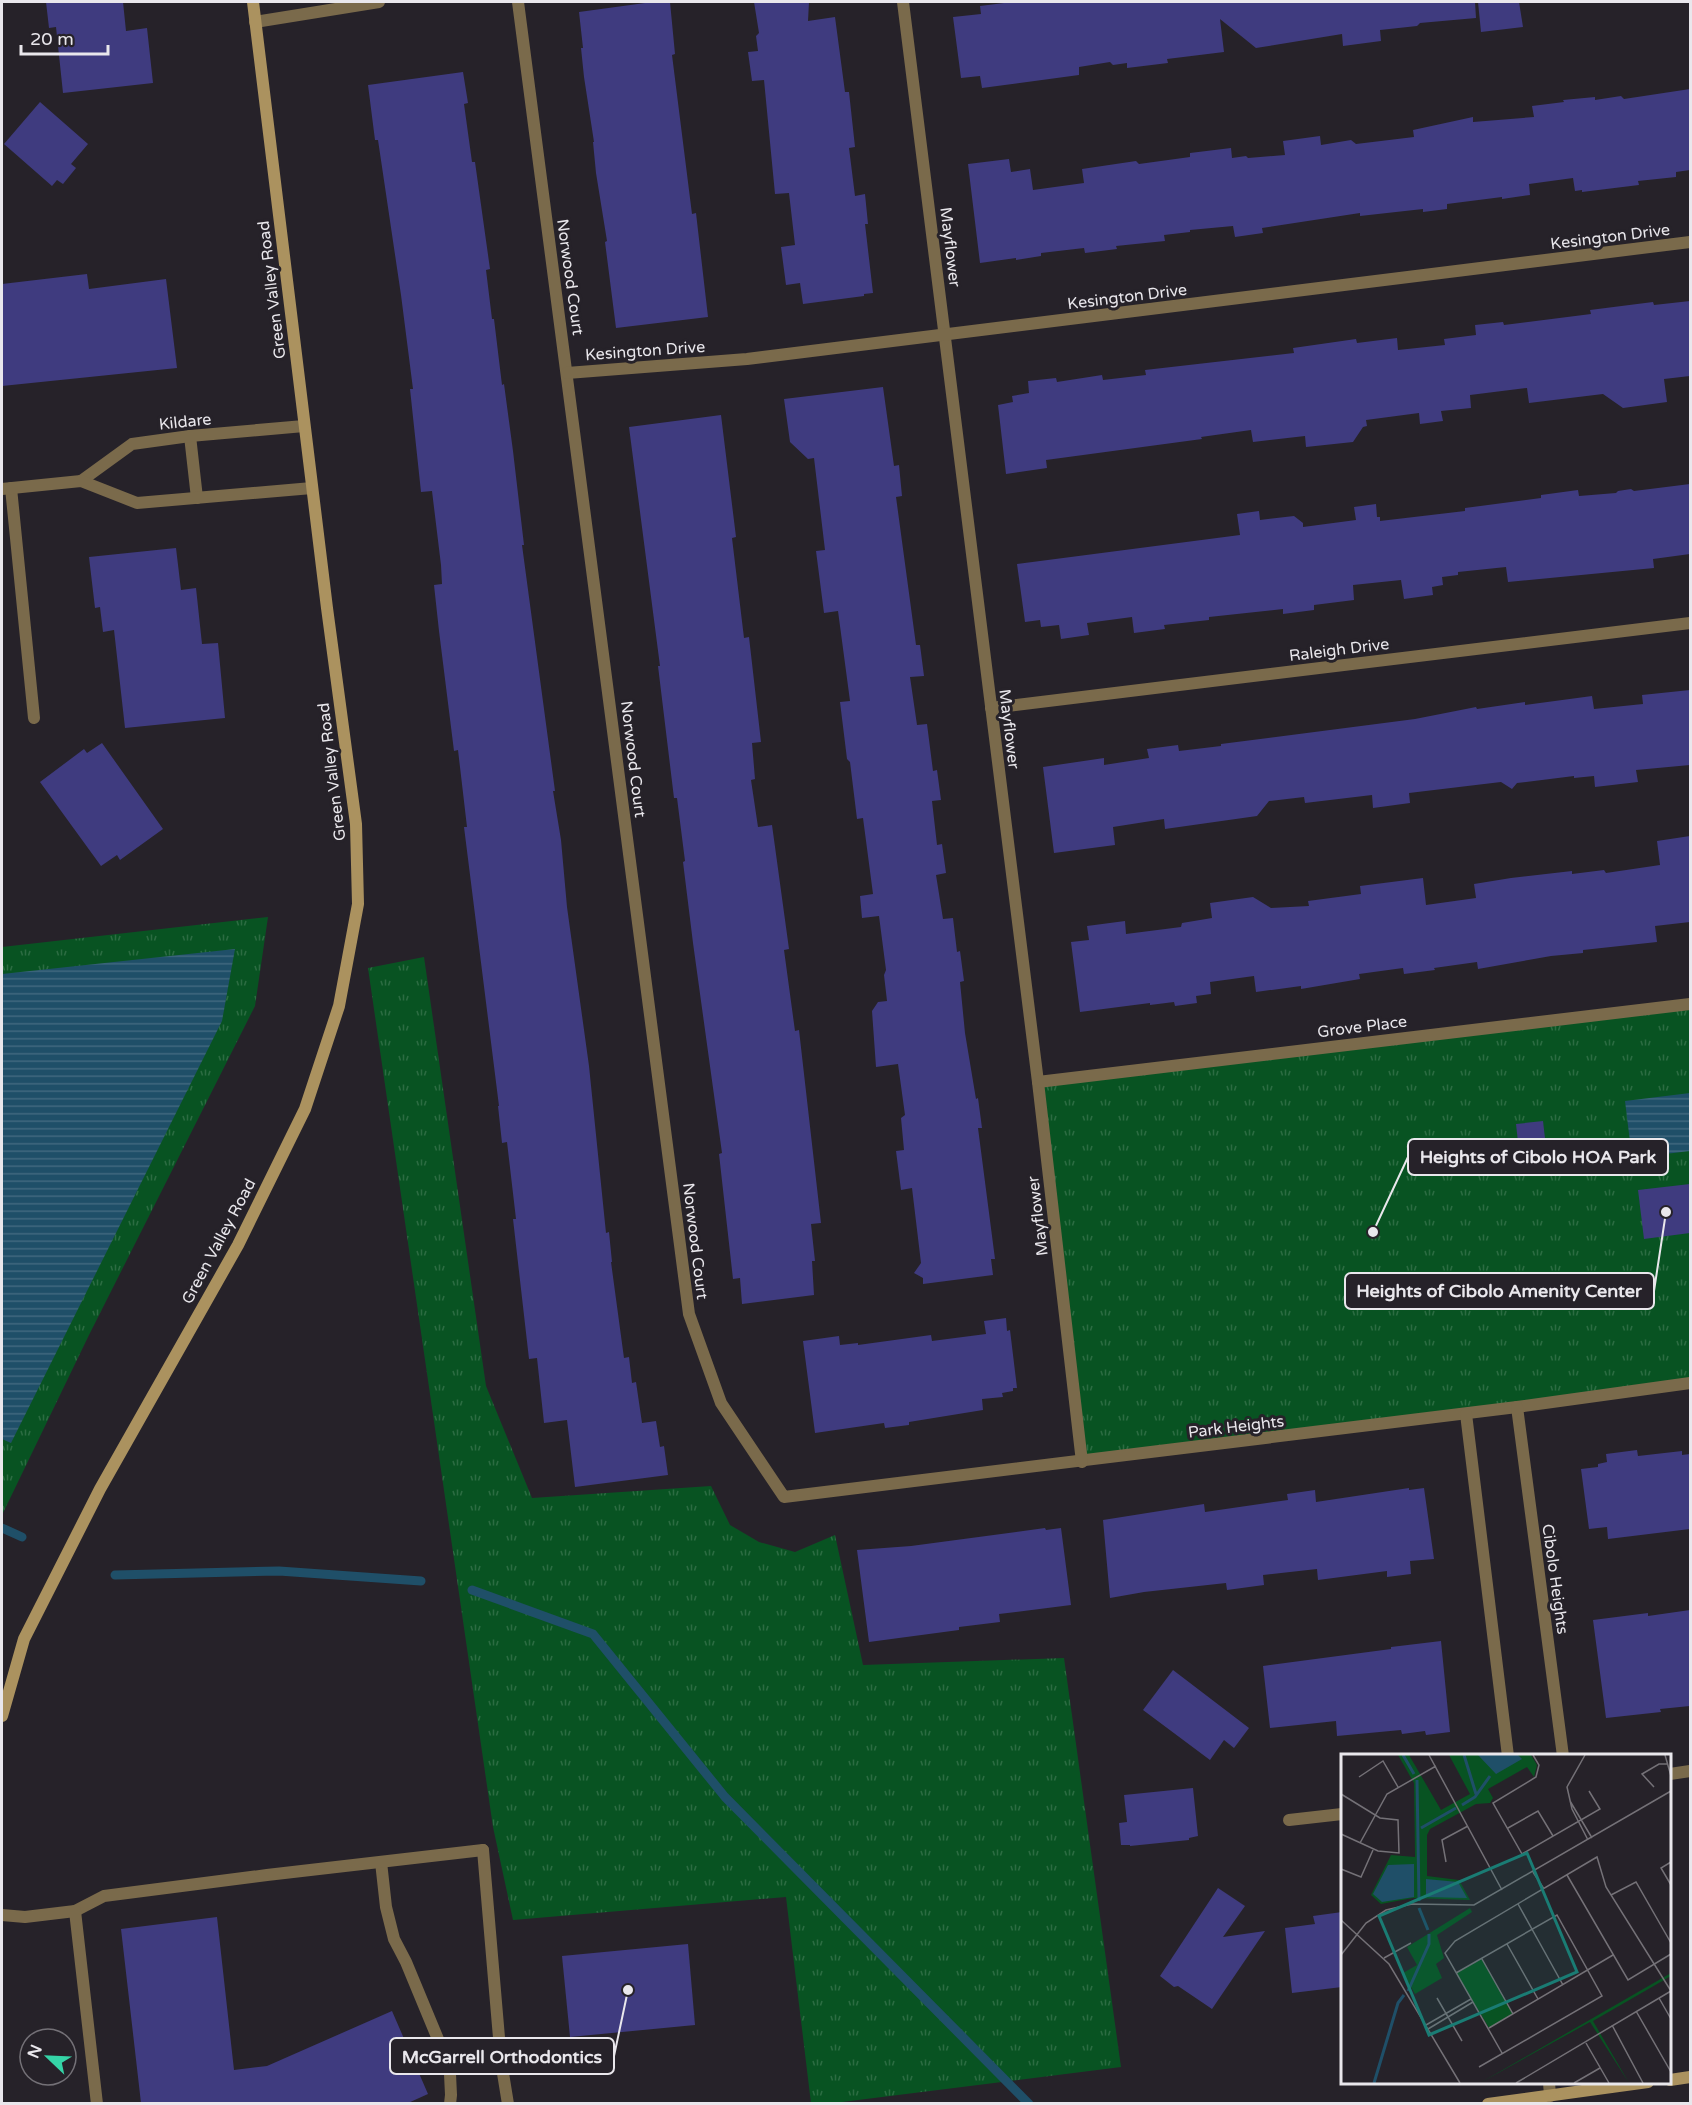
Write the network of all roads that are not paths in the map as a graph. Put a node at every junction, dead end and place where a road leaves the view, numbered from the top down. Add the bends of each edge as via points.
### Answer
1 (253, 2) edge
2 (379, 2) edge
3 (518, 2) edge
4 (903, 2) edge
5 (255, 22) junction
6 (1690, 242) edge
7 (945, 335) junction
8 (567, 373) junction
9 (304, 426) junction
10 (189, 436) junction
11 (81, 481) junction
12 (6, 488) edge
13 (312, 488) junction
14 (197, 498) junction
15 (1690, 623) edge
16 (991, 708) junction
17 (34, 718) dead end
18 (1690, 1004) edge
19 (1038, 1082) junction
20 (1690, 1383) edge
21 (1517, 1407) junction
22 (1466, 1414) junction
23 (1082, 1462) junction
24 (784, 1497) joint
25 (2, 1716) edge
26 (1508, 1754) edge
27 (1563, 1754) edge
28 (1690, 1771) edge
29 (1671, 1774) edge
30 (1341, 1814) edge
31 (1289, 1820) dead end
32 (381, 1862) junction
33 (75, 1911) junction
34 (2, 1915) edge
35 (1690, 2077) edge
36 (1671, 2080) edge
37 (1549, 2084) edge
38 (1607, 2085) edge
39 (1550, 2096) junction
40 (97, 2103) edge
41 (450, 2103) edge
42 (508, 2103) edge
43 (1488, 2103) edge

1 - 5 street, Green Valley Road
2 - 5 street
3 - 8 street, Norwood Court
4 - 7 street, Mayflower
5 - 9 street, Green Valley Road
6 - 7 street, Kesington Drive
7 - 8 street, Kesington Drive via 747,359
7 - 16 street, Mayflower
8 - 24 street, Norwood Court via 689,1314 721,1403
9 - 10 street, Kildare
9 - 13 street, Green Valley Road
10 - 11 street, Kildare via 132,444
10 - 14 street
11 - 12 street
11 - 14 street via 137,503
12 - 17 street
13 - 14 street
13 - 25 street, Green Valley Road via 356,824 358,904 339,1006 305,1109 238,1245 100,1488 24,1639
15 - 16 street, Raleigh Drive
16 - 19 street, Mayflower
18 - 19 street, Grove Place
19 - 23 street, Mayflower
20 - 21 street, Park Heights
21 - 22 street, Park Heights
21 - 27 street, Cibolo Heights
22 - 23 street, Park Heights
22 - 26 street
23 - 24 street, Park Heights
28 - 29 street
30 - 31 street
32 - 33 street via 104,1896
32 - 41 street via 394,1939 440,2044 450,2074
32 - 42 street via 483,1850
33 - 34 street via 25,1917
33 - 40 street
35 - 36 street
37 - 39 street
38 - 39 street
39 - 43 street

